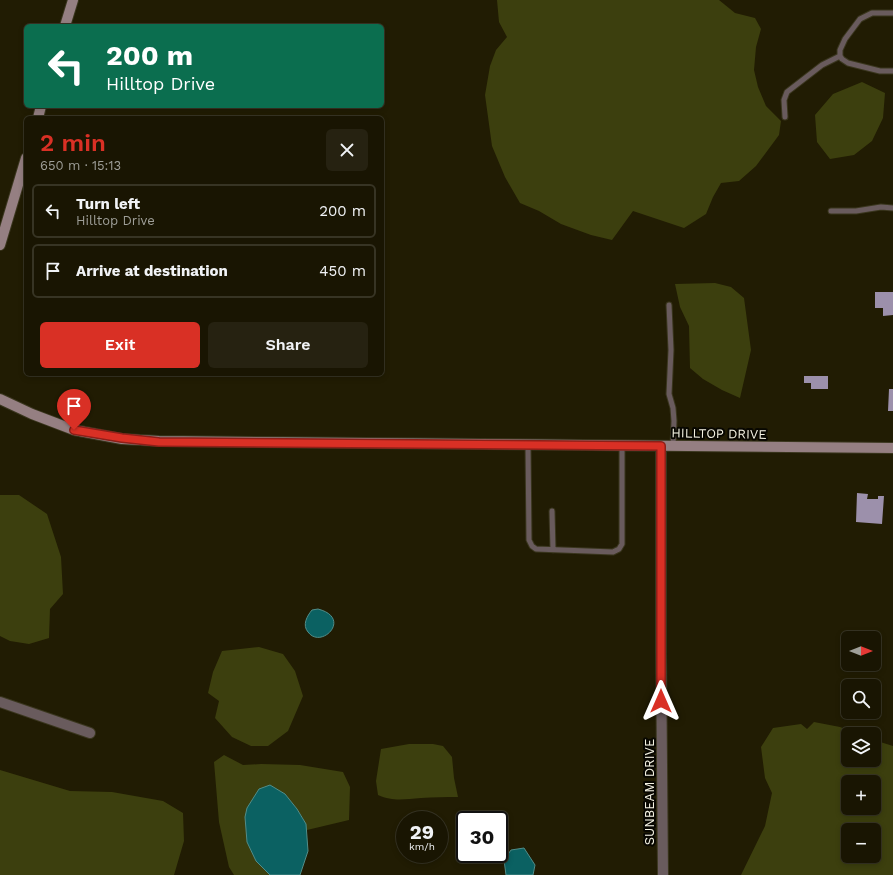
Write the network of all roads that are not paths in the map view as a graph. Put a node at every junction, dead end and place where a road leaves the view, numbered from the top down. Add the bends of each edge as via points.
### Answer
1 (73, 0) edge
2 (893, 13) edge
3 (66, 24) edge
4 (840, 56) junction
5 (893, 71) edge
6 (785, 116) dead end
7 (24, 165) edge
8 (893, 208) edge
9 (831, 211) dead end
10 (0, 245) edge
11 (669, 305) dead end
12 (0, 399) edge
13 (528, 444) junction
14 (622, 445) junction
15 (661, 446) junction
16 (673, 446) junction
17 (893, 448) edge
18 (552, 511) dead end
19 (553, 550) junction
20 (0, 702) edge
21 (90, 733) dead end
22 (663, 875) edge

1 - 3 street
2 - 4 lane via 872,13 860,19 845,39
4 - 5 lane via 848,63 880,71
4 - 6 lane via 822,65 787,92 784,100
7 - 10 street
8 - 9 lane
11 - 16 lane via 669,394 674,420
12 - 13 street, HILLTOP DRIVE via 74,430 159,442
13 - 14 street, HILLTOP DRIVE
13 - 19 lane via 529,540 536,549
14 - 15 street, HILLTOP DRIVE
14 - 19 lane via 622,544 619,549 613,552
15 - 16 street, HILLTOP DRIVE
15 - 22 street, SUNBEAM DRIVE
16 - 17 street, HILLTOP DRIVE
18 - 19 lane
20 - 21 street

